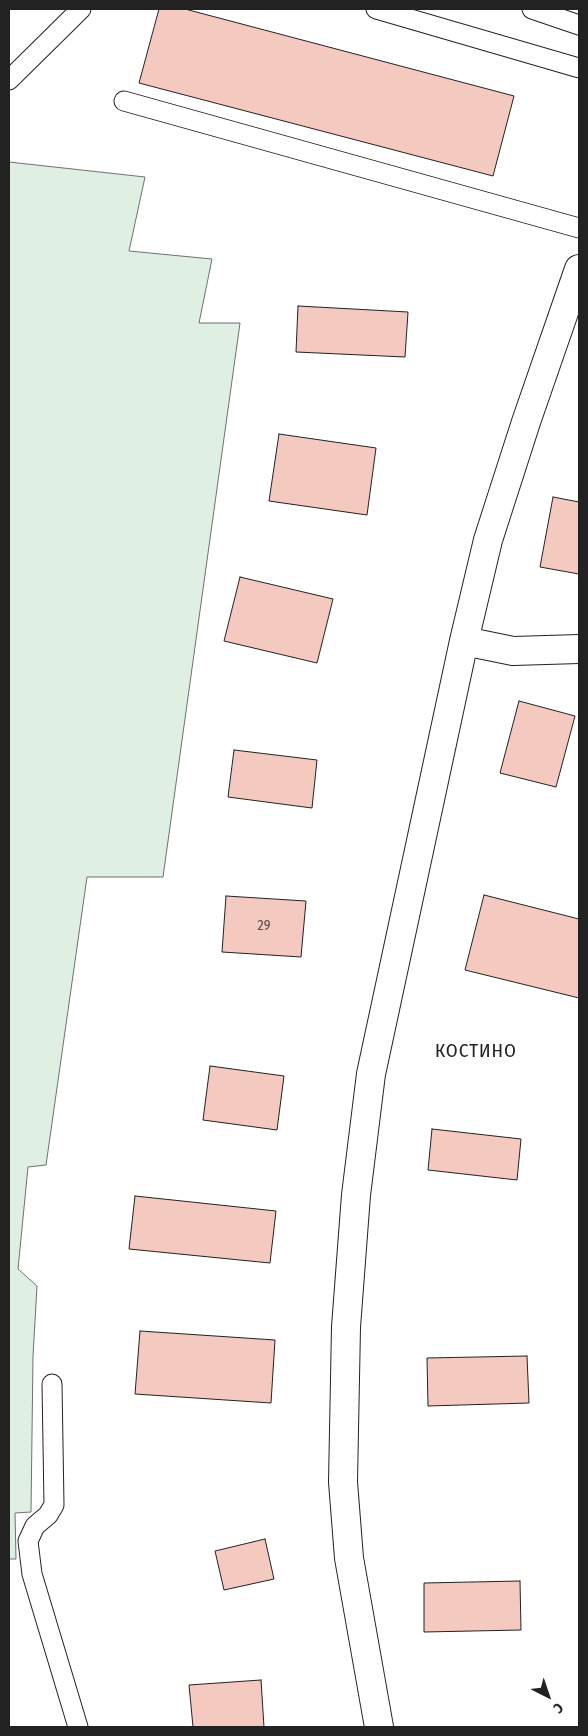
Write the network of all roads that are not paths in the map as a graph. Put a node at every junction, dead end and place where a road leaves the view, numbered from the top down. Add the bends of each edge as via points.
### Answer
1 (81, 9) edge
2 (376, 9) edge
3 (532, 9) edge
4 (579, 24) edge
5 (579, 68) edge
6 (9, 80) edge
7 (124, 101) dead end
8 (579, 228) edge
9 (579, 269) edge
10 (464, 641) junction
11 (579, 649) edge
12 (52, 1384) dead end
13 (78, 1727) edge
14 (379, 1727) edge

1 - 6 lane
2 - 5 lane
3 - 4 lane
7 - 8 lane
9 - 10 street via 488,540
10 - 11 street via 512,650
10 - 14 street via 372,1074 353,1224 346,1327 344,1482 349,1558
12 - 13 lane via 54,1505 35,1526 28,1541 32,1574

